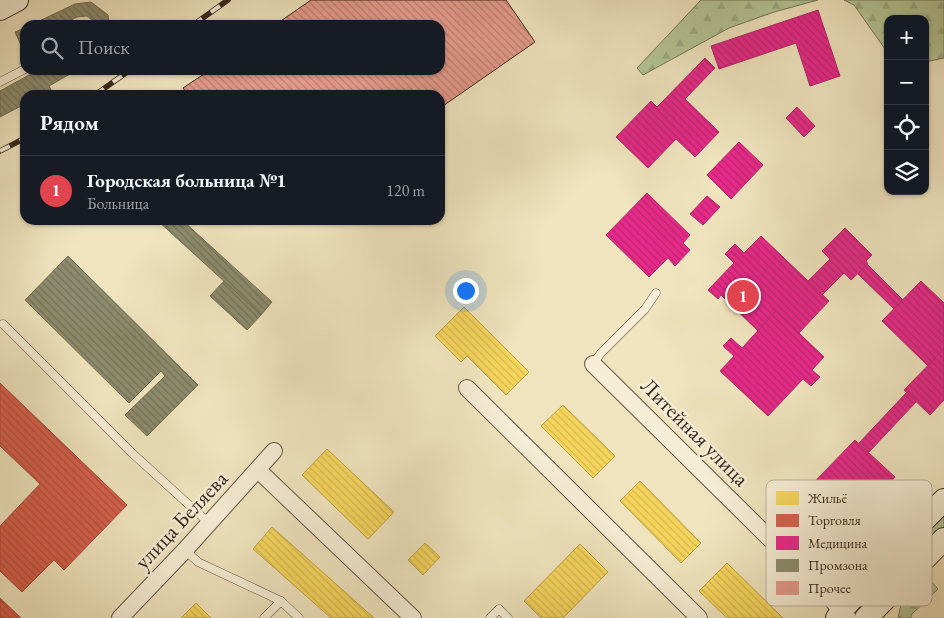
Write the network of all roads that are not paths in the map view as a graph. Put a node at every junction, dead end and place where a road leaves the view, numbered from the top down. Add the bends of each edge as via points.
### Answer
1 (17, 0) edge
2 (0, 9) edge
3 (20, 72) edge
4 (0, 82) edge
5 (656, 293) dead end
6 (3, 324) dead end
7 (594, 364) joint
8 (467, 388) dead end
9 (274, 450) dead end
10 (258, 470) junction
11 (944, 500) edge
12 (932, 512) edge
13 (209, 524) junction
14 (766, 537) edge
15 (944, 539) edge
16 (185, 550) junction
17 (932, 551) edge
18 (281, 601) junction
19 (834, 606) edge
20 (878, 606) edge
21 (843, 615) edge
22 (120, 618) edge
23 (264, 618) edge
24 (299, 618) edge
25 (412, 618) edge
26 (490, 618) edge
27 (508, 618) edge
28 (699, 618) edge
29 (866, 618) edge

1 - 2 street
3 - 4 lane
5 - 7 lane
6 - 13 lane via 132,453
7 - 14 street, Литейная улица
8 - 28 street
9 - 10 street, улица Беляева
10 - 13 street, улица Беляева
10 - 25 street
11 - 12 street
13 - 16 street, улица Беляева
15 - 17 street
16 - 18 lane via 198,562
16 - 22 street, улица Беляева
18 - 23 lane
18 - 24 lane
19 - 21 street, Литейная улица
20 - 29 street
26 - 27 lane via 499,609

